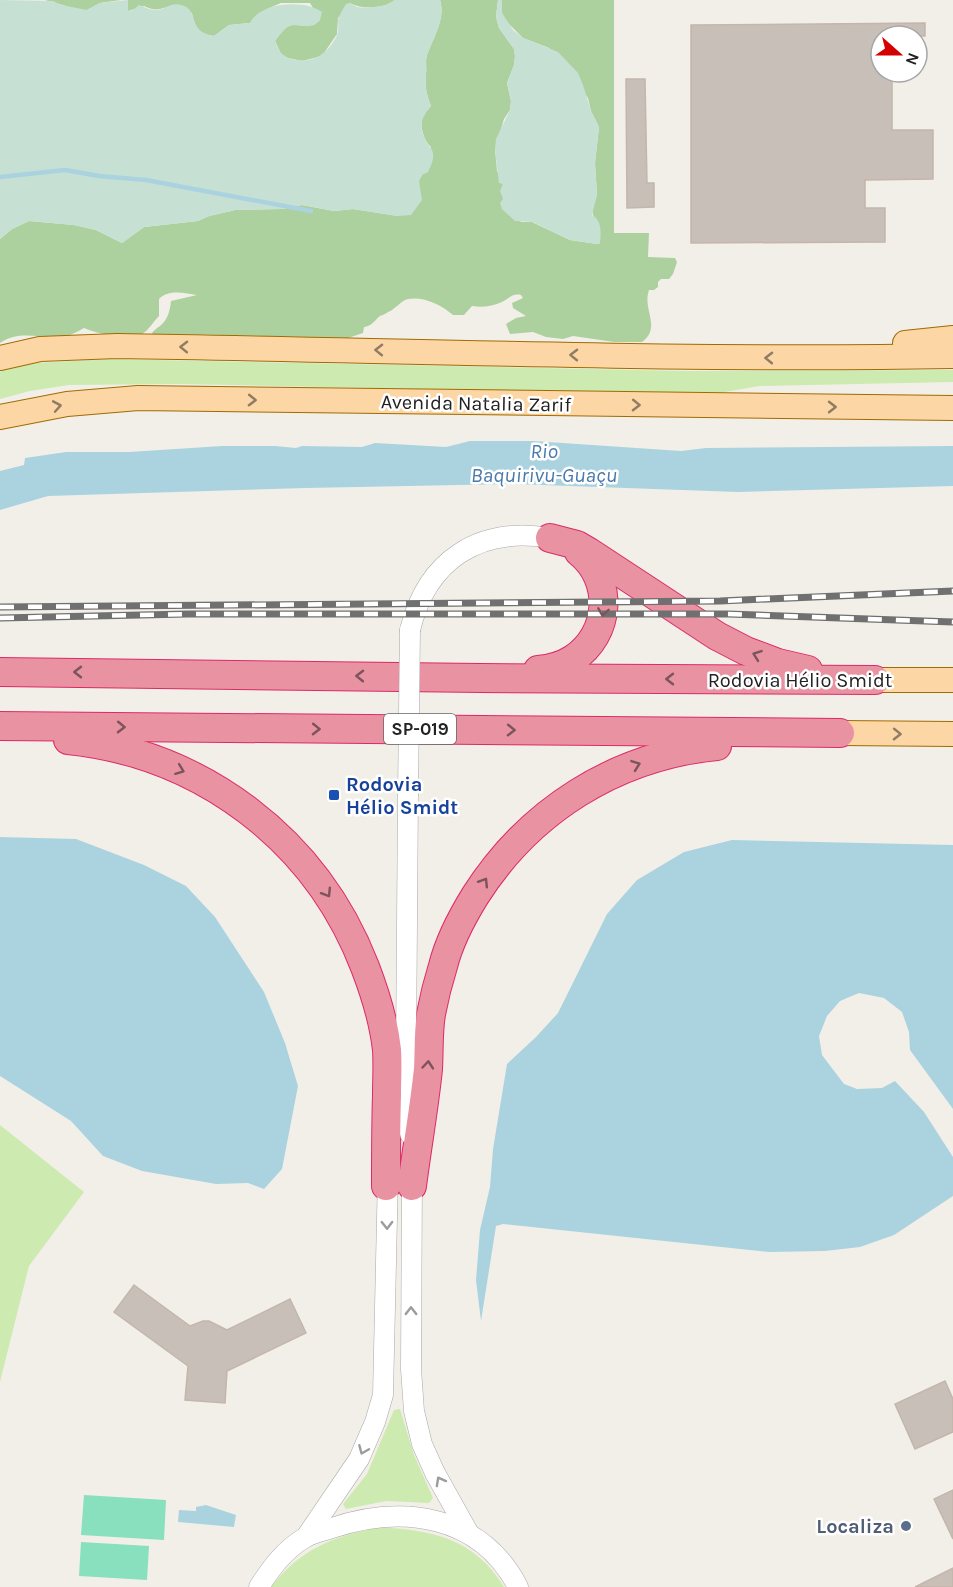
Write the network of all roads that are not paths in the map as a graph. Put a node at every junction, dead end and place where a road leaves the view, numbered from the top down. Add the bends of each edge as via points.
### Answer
1 (953, 338) edge
2 (953, 356) edge
3 (0, 358) edge
4 (811, 358) junction
5 (953, 408) edge
6 (0, 417) edge
7 (550, 538) junction
8 (0, 672) edge
9 (481, 678) junction
10 (876, 680) junction
11 (953, 681) edge
12 (0, 726) edge
13 (0, 733) edge
14 (840, 733) junction
15 (953, 734) edge
16 (399, 1186) junction
17 (468, 1532) junction
18 (306, 1537) junction
19 (514, 1579) edge
20 (259, 1587) edge
21 (526, 1587) edge

1 - 4 main road
2 - 4 main road
4 -> 3 main road via 117,346 40,349
6 -> 5 main road, Avenida Natalia Zarif via 67,404 138,398
7 -> 9 highway via 576,549 597,572 604,601 597,632 583,651 563,664
10 -> 7 highway via 778,663 746,651 590,552
7 - 16 street, bridge via 503,536 476,544 445,564 414,611 410,630 406,1050
9 -> 8 highway, Rodovia Hélio Smidt
10 -> 9 highway, Rodovia Hélio Smidt
10 - 11 main road, Rodovia Hélio Smidt
12 -> 14 highway, SP-019
13 -> 16 highway via 134,752 189,773 240,803 285,841 323,886 354,937 375,992 387,1050
14 -> 15 main road, SP-019
16 -> 14 highway via 428,1068 431,1015 443,963 464,914 492,869 528,830 570,797 617,771 658,757 700,747
17 -> 16 street via 422,1444 414,1411
16 -> 18 street via 387,1264 383,1395 360,1459
17 - 18 street via 431,1520 386,1515
17 - 19 street via 494,1552
18 - 20 street via 287,1551
19 - 21 street

